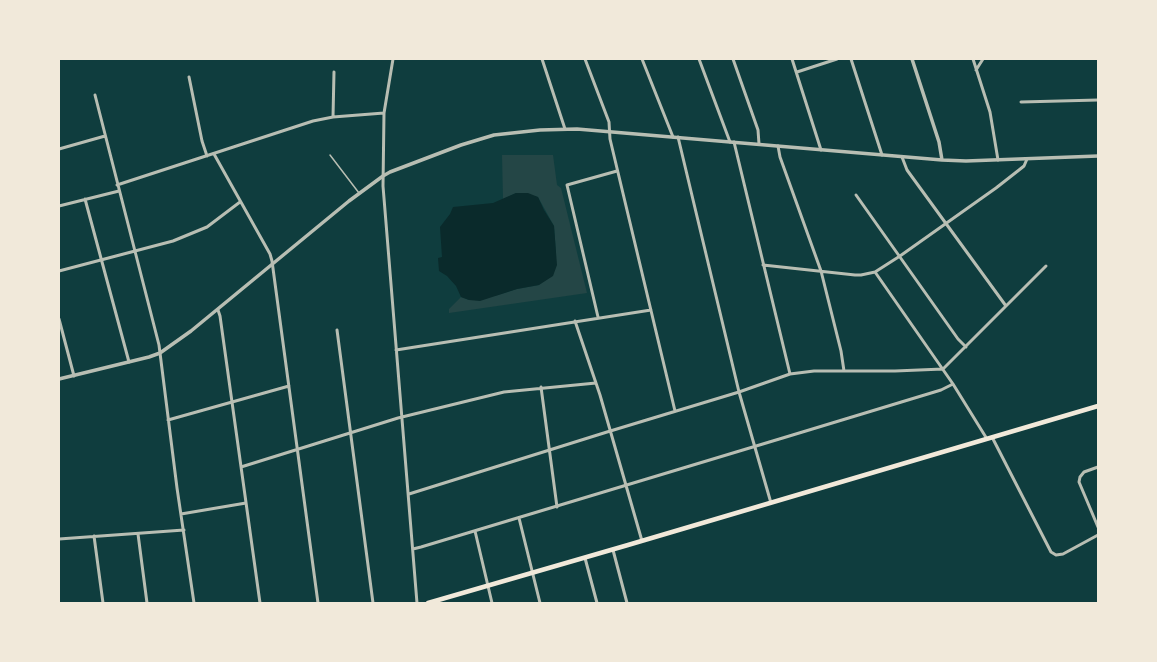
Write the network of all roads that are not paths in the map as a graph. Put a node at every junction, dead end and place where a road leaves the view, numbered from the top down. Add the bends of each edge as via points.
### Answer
1 (393, 59) edge
2 (542, 59) edge
3 (585, 59) edge
4 (642, 59) edge
5 (699, 59) edge
6 (733, 59) edge
7 (792, 59) edge
8 (837, 59) edge
9 (851, 59) edge
10 (912, 59) edge
11 (973, 59) edge
12 (983, 59) edge
13 (976, 70) junction
14 (334, 72) dead end
15 (797, 72) junction
16 (189, 77) dead end
17 (95, 95) dead end
18 (1098, 100) edge
19 (1021, 102) dead end
20 (384, 113) junction
21 (333, 117) junction
22 (565, 128) junction
23 (610, 131) junction
24 (105, 136) junction
25 (673, 136) junction
26 (678, 137) junction
27 (732, 142) junction
28 (759, 144) junction
29 (778, 146) junction
30 (59, 149) edge
31 (821, 150) junction
32 (214, 154) junction
33 (330, 155) dead end
34 (882, 155) junction
35 (207, 156) junction
36 (1098, 156) edge
37 (902, 157) junction
38 (1026, 159) junction
39 (942, 160) junction
40 (998, 160) junction
41 (617, 170) junction
42 (383, 176) junction
43 (117, 185) junction
44 (119, 191) junction
45 (359, 193) junction
46 (856, 195) dead end
47 (85, 199) junction
48 (240, 202) junction
49 (59, 206) edge
50 (946, 224) junction
51 (134, 252) junction
52 (900, 256) junction
53 (102, 260) junction
54 (273, 265) junction
55 (763, 265) junction
56 (1046, 266) dead end
57 (59, 271) edge
58 (820, 271) junction
59 (875, 272) junction
60 (1006, 306) junction
61 (218, 310) junction
62 (651, 310) junction
63 (598, 317) junction
64 (59, 319) edge
65 (575, 321) junction
66 (337, 330) dead end
67 (966, 347) junction
68 (396, 350) junction
69 (160, 353) junction
70 (129, 362) junction
71 (943, 369) junction
72 (844, 371) junction
73 (790, 374) junction
74 (74, 376) junction
75 (59, 379) edge
76 (596, 383) junction
77 (953, 384) junction
78 (289, 386) junction
79 (541, 387) junction
80 (739, 392) junction
81 (233, 402) junction
82 (1098, 406) edge
83 (675, 412) junction
84 (402, 417) junction
85 (168, 420) junction
86 (610, 431) junction
87 (351, 432) junction
88 (989, 438) junction
89 (755, 447) junction
90 (298, 449) junction
91 (549, 450) junction
92 (241, 467) junction
93 (1098, 467) edge
94 (626, 486) junction
95 (409, 494) junction
96 (246, 503) junction
97 (771, 503) junction
98 (557, 507) junction
99 (181, 514) junction
100 (518, 518) junction
101 (1098, 527) edge
102 (184, 530) junction
103 (475, 532) junction
104 (138, 534) junction
105 (1098, 535) edge
106 (94, 536) junction
107 (59, 539) edge
108 (642, 541) junction
109 (413, 549) junction
110 (613, 550) junction
111 (585, 558) junction
112 (532, 572) junction
113 (488, 586) junction
114 (103, 603) edge
115 (147, 603) edge
116 (194, 603) edge
117 (260, 603) edge
118 (318, 603) edge
119 (373, 603) edge
120 (418, 603) edge
121 (428, 603) edge
122 (492, 603) edge
123 (540, 603) edge
124 (597, 603) edge
125 (627, 603) edge

1 - 20 street
2 - 22 street
3 - 23 street via 607,116
4 - 25 street
5 - 27 street
6 - 28 street via 758,130
7 - 15 street
8 - 15 street
9 - 34 street
10 - 39 street via 939,142
11 - 13 street
12 - 13 street
13 - 40 street via 990,112
14 - 21 street
15 - 31 street
16 - 35 street
17 - 24 street
18 - 19 street
20 - 21 street
20 - 42 street
21 - 32 street
22 - 23 street
22 - 42 street via 494,135 461,145
23 - 25 street
23 - 41 street
24 - 30 street
24 - 43 street
25 - 26 street
26 - 27 street
26 - 80 street
27 - 28 street
27 - 55 street
28 - 29 street
29 - 31 street
29 - 58 street
31 - 34 street
32 - 35 street
32 - 48 street
33 - 45 lane
34 - 37 street
35 - 43 street
36 - 38 street
37 - 39 street
37 - 50 street via 907,170
38 - 40 street
38 - 50 street via 1024,166
39 - 40 street
41 - 62 street
41 - 63 street via 568,185
42 - 45 street
42 - 68 street
43 - 44 street
44 - 47 street
44 - 51 street
45 - 54 street
46 - 52 street
47 - 49 street
47 - 53 street
48 - 51 street via 202,229 164,244
48 - 54 street via 270,254
50 - 52 street
50 - 60 street
51 - 53 street
51 - 69 street
52 - 59 street
52 - 67 street
53 - 57 street
53 - 70 street
54 - 61 street
54 - 78 street
55 - 58 street
55 - 73 street
56 - 60 street
58 - 59 street via 861,275
58 - 72 street
59 - 71 street
60 - 67 street
61 - 69 street
61 - 81 street
62 - 63 street
62 - 83 street
63 - 65 street
64 - 74 street
65 - 68 street
65 - 76 street
66 - 87 street
67 - 71 street
68 - 84 street
69 - 70 street
69 - 85 street
70 - 74 street
71 - 72 street via 895,372
71 - 77 street
72 - 73 street
73 - 80 street
74 - 75 street
76 - 79 street
76 - 86 street
77 - 88 street
77 - 89 street via 941,390
78 - 81 street
78 - 90 street
79 - 84 street via 504,392
79 - 91 street
80 - 83 street
80 - 89 street
81 - 85 street
81 - 92 street
82 - 88 main road
83 - 86 street
84 - 87 street
84 - 95 street
85 - 99 street
86 - 91 street
86 - 94 street
87 - 90 street
87 - 119 street
88 - 97 main road
88 - 105 street via 1051,552 1063,554
89 - 94 street
89 - 97 street
90 - 92 street
90 - 118 street
91 - 95 street
91 - 98 street
92 - 96 street
93 - 101 street via 1084,472 1079,482
94 - 98 street
94 - 108 street
95 - 109 street
96 - 99 street
96 - 117 street
97 - 108 main road
98 - 100 street
99 - 102 street
100 - 103 street
100 - 112 street
102 - 104 street
102 - 116 street
103 - 109 street
103 - 113 street
104 - 106 street
104 - 115 street
106 - 107 street
106 - 114 street
108 - 110 main road
109 - 120 street
110 - 111 main road
110 - 125 street
111 - 112 main road
111 - 124 street
112 - 113 main road
112 - 123 street
113 - 121 main road
113 - 122 street

